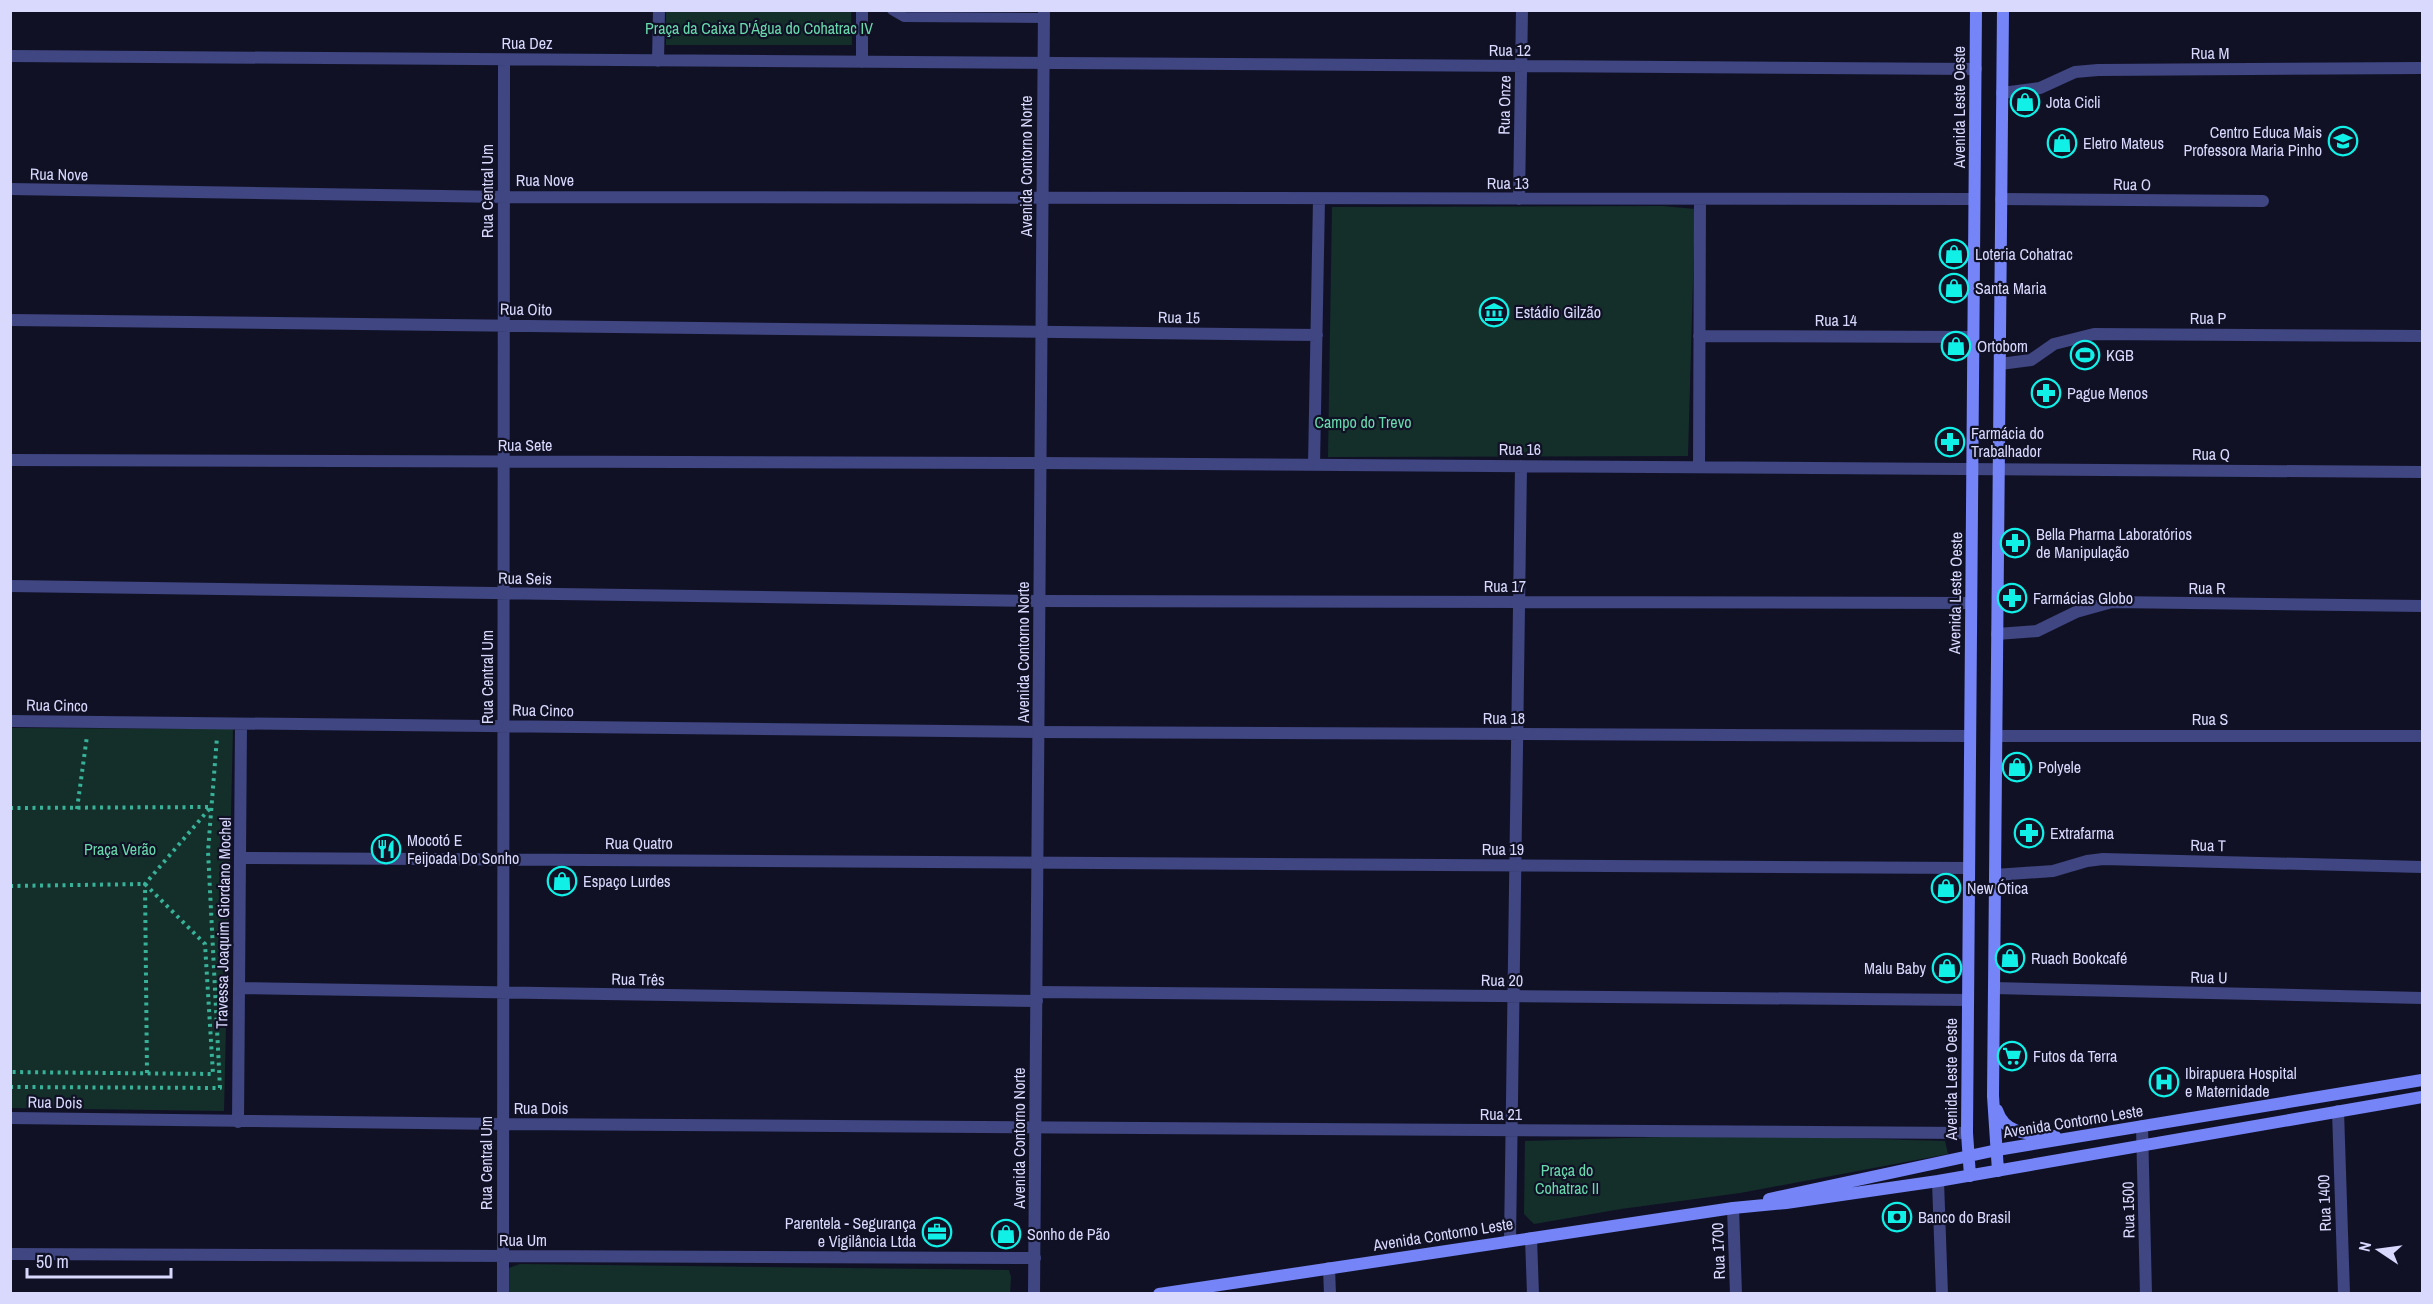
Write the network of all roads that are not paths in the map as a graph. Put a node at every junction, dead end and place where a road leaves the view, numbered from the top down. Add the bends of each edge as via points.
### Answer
1 (659, 10) edge
2 (862, 10) edge
3 (892, 10) edge
4 (1521, 10) edge
5 (1976, 10) edge
6 (2002, 10) edge
7 (1044, 14) edge
8 (10, 56) edge
9 (504, 60) junction
10 (658, 61) junction
11 (862, 62) junction
12 (1043, 63) junction
13 (1521, 66) junction
14 (2422, 68) edge
15 (1976, 69) junction
16 (2002, 93) junction
17 (10, 189) edge
18 (504, 197) junction
19 (1042, 199) junction
20 (1319, 199) junction
21 (1520, 199) junction
22 (1700, 199) junction
23 (1974, 199) junction
24 (2001, 199) junction
25 (2263, 201) dead end
26 (10, 320) edge
27 (504, 325) junction
28 (1041, 332) junction
29 (1317, 336) junction
30 (1699, 336) junction
31 (2422, 336) edge
32 (1973, 337) junction
33 (2000, 364) junction
34 (10, 460) edge
35 (504, 462) junction
36 (1040, 463) junction
37 (1314, 465) junction
38 (1521, 466) junction
39 (1699, 467) junction
40 (1972, 468) junction
41 (1999, 468) junction
42 (2422, 471) edge
43 (10, 586) edge
44 (503, 594) junction
45 (1040, 602) junction
46 (1519, 602) junction
47 (1971, 603) junction
48 (2422, 606) edge
49 (1997, 634) junction
50 (10, 721) edge
51 (241, 724) junction
52 (503, 726) junction
53 (1038, 732) junction
54 (1517, 734) junction
55 (1970, 736) junction
56 (1996, 736) junction
57 (2422, 736) edge
58 (240, 858) junction
59 (503, 859) junction
60 (1037, 862) junction
61 (1515, 866) junction
62 (2422, 867) edge
63 (1969, 868) junction
64 (1995, 875) junction
65 (239, 988) junction
66 (1994, 988) junction
67 (503, 993) junction
68 (1037, 996) junction
69 (1513, 996) junction
70 (2422, 998) edge
71 (1968, 1000) junction
72 (2422, 1080) edge
73 (1993, 1096) junction
74 (2422, 1097) edge
75 (2338, 1111) junction
76 (10, 1118) edge
77 (237, 1122) junction
78 (503, 1124) junction
79 (1036, 1126) junction
80 (2142, 1126) junction
81 (1511, 1131) junction
82 (1966, 1133) junction
83 (2071, 1138) junction
84 (2143, 1145) junction
85 (1997, 1150) junction
86 (1968, 1156) junction
87 (1998, 1171) junction
88 (1970, 1176) junction
89 (1938, 1181) junction
90 (1733, 1208) junction
91 (1531, 1238) junction
92 (1509, 1241) junction
93 (10, 1254) edge
94 (503, 1257) junction
95 (1035, 1258) junction
96 (1329, 1268) junction
97 (503, 1293) edge
98 (1034, 1293) edge
99 (1159, 1293) edge
100 (1330, 1293) edge
101 (1533, 1293) edge
102 (1736, 1293) edge
103 (1942, 1293) edge
104 (2146, 1293) edge
105 (2344, 1293) edge

1 - 10 street
2 - 11 street
3 - 7 lane via 904,17
4 - 13 street, Rua Onze
5 - 15 main road, Avenida Leste Oeste
6 - 16 main road
7 - 12 street, Avenida Contorno Norte
8 - 9 street, Rua Dez
9 - 10 street, Rua Dez
9 - 18 street, Rua Central Um
10 - 11 street, Rua Dez
11 - 12 street, Rua Dez
12 - 13 street, Rua 12
12 - 19 street, Avenida Contorno Norte
13 - 15 street, Rua 12
13 - 21 street, Rua Onze
14 - 16 street, Rua M via 2098,70 2075,72 2040,88
15 - 23 main road, Avenida Leste Oeste
16 - 24 main road
17 - 18 street, Rua Nove
18 - 19 street, Rua Nove
18 - 27 street, Rua Central Um
19 - 20 street, Rua 13
19 - 28 street, Avenida Contorno Norte
20 - 21 street, Rua 13
20 - 29 street
21 - 22 street, Rua 13
22 - 23 street, Rua 13
22 - 30 street
23 - 32 main road, Avenida Leste Oeste
24 - 25 street, Rua O
24 - 33 main road
26 - 27 street, Rua Oito
27 - 28 street, Rua Oito
27 - 35 street, Rua Central Um
28 - 29 street, Rua 15
28 - 36 street, Avenida Contorno Norte
29 - 37 street
30 - 32 street, Rua 14
30 - 39 street
31 - 33 street, Rua P via 2094,334 2054,344 2031,360
32 - 40 main road, Avenida Leste Oeste
33 - 41 main road
34 - 35 street, Rua Sete
35 - 36 street, Rua Sete
35 - 44 street, Rua Central Um
36 - 37 street, Rua 16
36 - 45 street, Avenida Contorno Norte
37 - 38 street, Rua 16
38 - 39 street, Rua 16
38 - 46 street
39 - 40 street, Rua 16
40 - 41 street, Rua 16
40 - 47 main road, Avenida Leste Oeste
41 - 42 street, Rua Q
41 - 49 main road
43 - 44 street, Rua Seis
44 - 45 street, Rua Seis
44 - 52 street, Rua Central Um
45 - 46 street, Rua 17
45 - 53 street, Avenida Contorno Norte
46 - 47 street, Rua 17
46 - 54 street
47 - 55 main road, Avenida Leste Oeste
48 - 49 street, Rua R via 2112,602 2076,612 2037,631
49 - 56 main road
50 - 51 street, Rua Cinco
51 - 52 street, Rua Cinco
51 - 58 street, Travessa Joaquim Giordano Mochel
52 - 53 street, Rua Cinco
52 - 59 street, Rua Central Um
53 - 54 street, Rua 18
53 - 60 street, Avenida Contorno Norte
54 - 55 street, Rua 18
54 - 61 street
55 - 63 main road, Avenida Leste Oeste
56 - 57 street, Rua S
56 - 64 main road
58 - 59 street, Rua Quatro
58 - 65 street, Travessa Joaquim Giordano Mochel
59 - 60 street, Rua Quatro
59 - 67 street, Rua Central Um
60 - 61 street, Rua 19
60 - 68 street, Avenida Contorno Norte
61 - 63 street, Rua 19
61 - 69 street
62 - 64 street, Rua T via 2103,859 2053,871
63 - 71 main road, Avenida Leste Oeste
64 - 66 main road
65 - 67 street, Rua Três
65 - 77 street, Travessa Joaquim Giordano Mochel
66 - 70 street, Rua U
66 - 73 main road
67 - 68 street, Rua Três
67 - 78 street, Rua Central Um
68 - 69 street, Rua 20
68 - 79 street, Avenida Contorno Norte
69 - 71 street, Rua 20
69 - 81 street
71 - 82 main road, Avenida Leste Oeste
72 - 80 main road, Avenida Contorno Leste
73 - 83 main road via 2001,1120 2011,1129
73 - 85 main road
74 - 75 main road, Avenida Contorno Leste
75 - 84 main road, Avenida Contorno Leste
75 - 105 street, Rua 1400
76 - 77 street, Rua Dois
77 - 78 street, Rua Dois
78 - 79 street, Rua Dois
78 - 94 street, Rua Central Um
79 - 81 street, Rua 21
79 - 95 street, Avenida Contorno Norte
80 - 83 main road, Avenida Contorno Leste
80 - 84 street, Rua 1500
81 - 82 street, Rua 21
81 - 92 street
82 - 86 main road, Avenida Leste Oeste
83 - 85 main road, Avenida Contorno Leste
84 - 87 main road, Avenida Contorno Leste
84 - 104 street, Rua 1500
85 - 86 main road, Avenida Contorno Leste
85 - 87 main road
86 - 88 main road, Avenida Leste Oeste
86 - 90 main road, Avenida Contorno Leste
87 - 88 main road, Avenida Contorno Leste
88 - 89 main road, Avenida Contorno Leste
89 - 90 main road, Avenida Contorno Leste
89 - 103 street
90 - 91 main road, Avenida Contorno Leste
90 - 102 street, Rua 1700
91 - 92 main road, Avenida Contorno Leste
91 - 101 street
92 - 96 main road, Avenida Contorno Leste
93 - 94 street, Rua Um
94 - 95 street, Rua Um
94 - 97 street, Rua Central Um
95 - 98 street, Avenida Contorno Norte
96 - 99 main road, Avenida Contorno Leste
96 - 100 street

